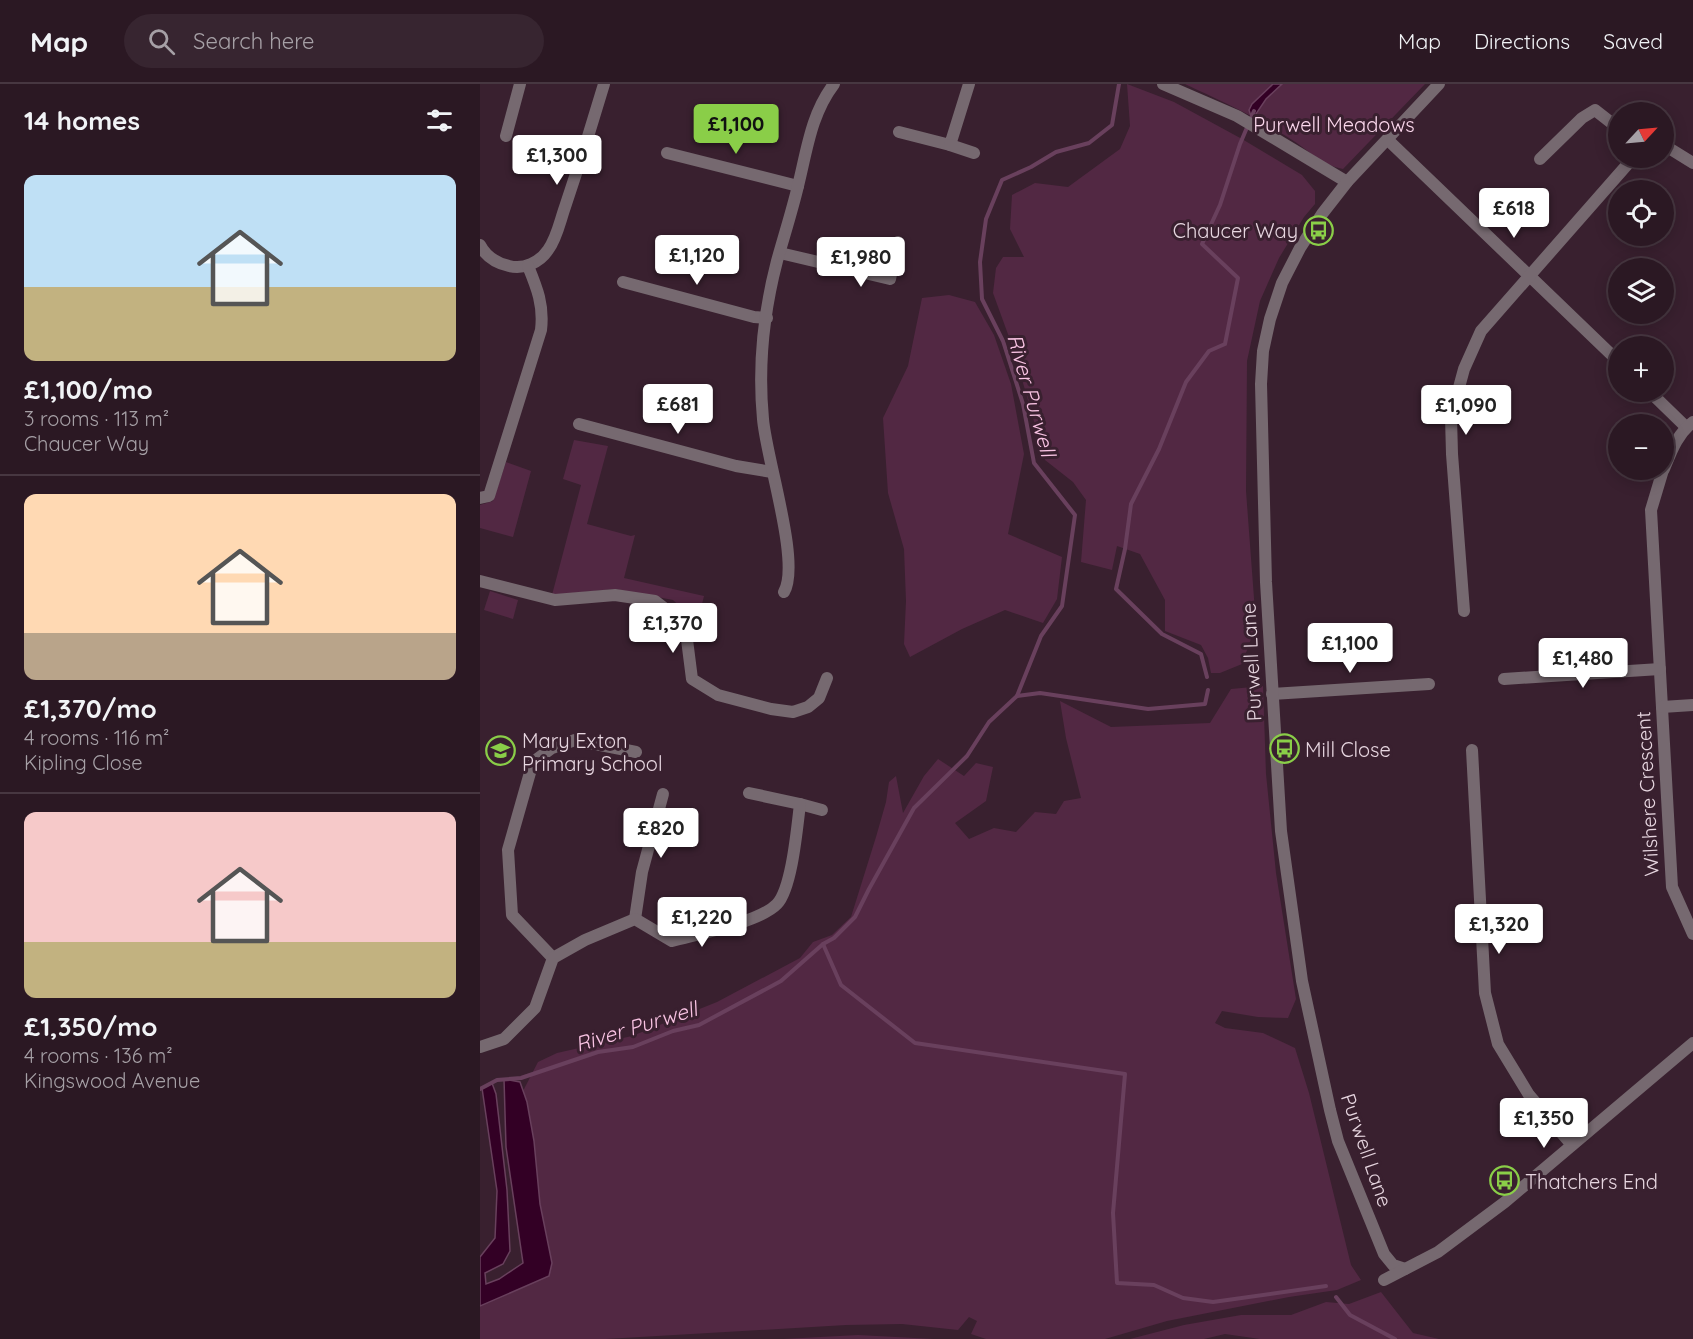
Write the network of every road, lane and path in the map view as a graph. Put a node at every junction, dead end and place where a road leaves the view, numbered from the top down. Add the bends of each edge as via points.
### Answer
1 (520, 84) edge
2 (604, 84) edge
3 (834, 84) edge
4 (969, 84) edge
5 (1163, 84) edge
6 (1439, 84) edge
7 (1608, 120) edge
8 (899, 132) dead end
9 (506, 136) dead end
10 (1388, 140) junction
11 (950, 145) junction
12 (1674, 151) edge
13 (667, 153) dead end
14 (974, 153) dead end
15 (1540, 159) dead end
16 (1693, 163) edge
17 (1624, 168) edge
18 (1347, 182) junction
19 (798, 186) junction
20 (898, 242) dead end
21 (480, 245) edge
22 (780, 253) junction
23 (528, 266) junction
24 (1530, 274) junction
25 (623, 282) dead end
26 (767, 318) junction
27 (1608, 351) edge
28 (1662, 402) edge
29 (579, 424) dead end
30 (1690, 425) edge
31 (1674, 444) edge
32 (772, 472) junction
33 (1660, 480) edge
34 (480, 498) edge
35 (480, 581) edge
36 (784, 592) dead end
37 (1464, 611) dead end
38 (1660, 669) junction
39 (827, 678) dead end
40 (1504, 679) dead end
41 (1429, 684) dead end
42 (1272, 694) junction
43 (1693, 705) edge
44 (1662, 707) junction
45 (1472, 750) dead end
46 (636, 752) dead end
47 (749, 793) dead end
48 (663, 794) dead end
49 (801, 804) junction
50 (822, 810) dead end
51 (635, 919) junction
52 (1693, 934) edge
53 (553, 958) junction
54 (1693, 1043) edge
55 (480, 1047) edge
56 (1572, 1145) junction
57 (1405, 1269) junction
58 (1384, 1280) dead end

1 - 9 street
2 - 23 street via 552,244
3 - 19 street via 822,100 811,130
4 - 11 street
5 - 18 street via 1237,116
6 - 10 street, Purwell Lane
7 - 15 street via 1595,110
8 - 11 street
10 - 18 street, Purwell Lane
10 - 24 street
11 - 14 street
12 - 16 street
13 - 19 street
17 - 24 street
18 - 42 street, Purwell Lane via 1316,223 1282,282 1263,351 1262,451
19 - 22 street
20 - 22 street via 890,279
21 - 23 street via 483,252 500,264
22 - 26 street
23 - 34 street via 543,308 541,330 489,496
24 - 27 street
24 - 37 street via 1481,331 1464,369 1451,417
25 - 26 street
26 - 32 street via 761,396
28 - 30 street
29 - 32 street
30 - 31 street, Wilshere Crescent
32 - 36 street via 789,550
33 - 38 street, Wilshere Crescent via 1651,510
35 - 39 street via 555,600 615,595 656,601 685,624 692,679 718,695 793,712 819,698
38 - 40 street
38 - 44 street, Wilshere Crescent
41 - 42 street
42 - 57 street, Purwell Lane via 1281,831 1302,981 1330,1110 1338,1140 1384,1254 1393,1265
43 - 44 street
44 - 52 street, Wilshere Crescent via 1672,887
45 - 56 street via 1485,993 1498,1044 1529,1095
46 - 53 street via 575,740 552,748 533,762 508,850 512,915
47 - 49 street
48 - 51 street via 642,872
49 - 50 street
49 - 51 street via 788,883 778,904 758,917 672,941
51 - 53 street
53 - 55 street via 535,1008 504,1039
54 - 56 street
56 - 57 street via 1438,1252
57 - 58 street

